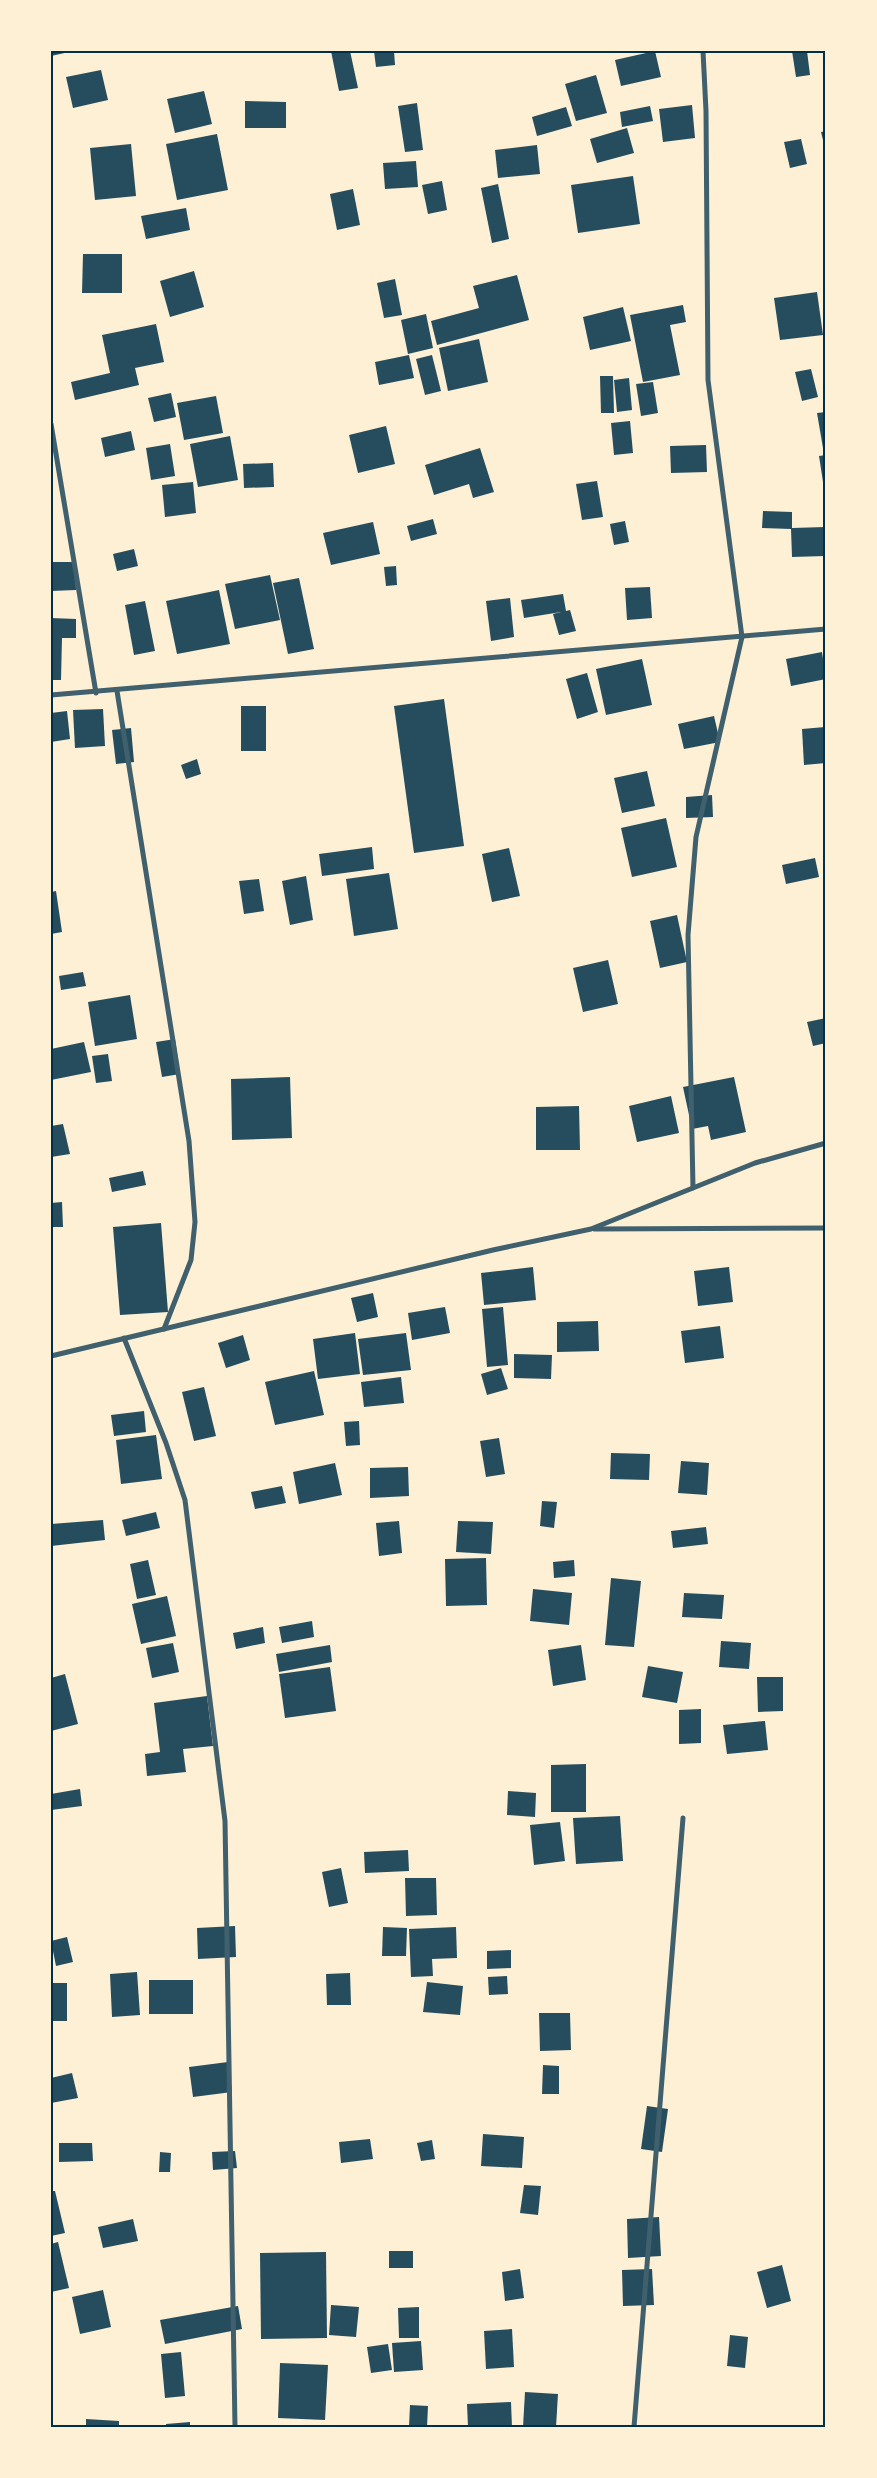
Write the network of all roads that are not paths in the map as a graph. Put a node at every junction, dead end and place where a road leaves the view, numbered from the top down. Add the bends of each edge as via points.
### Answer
1 (703, 51) edge
2 (51, 424) edge
3 (826, 629) edge
4 (742, 637) junction
5 (117, 691) junction
6 (96, 693) junction
7 (51, 695) edge
8 (826, 1143) edge
9 (692, 1188) junction
10 (826, 1228) edge
11 (591, 1230) junction
12 (164, 1329) junction
13 (124, 1338) junction
14 (51, 1356) edge
15 (683, 1818) dead end
16 (235, 2427) edge
17 (634, 2427) edge

1 - 4 street via 708,380
2 - 6 street
3 - 4 street
4 - 5 street
4 - 9 street via 694,856 688,935
5 - 6 street
5 - 12 street via 188,1141 196,1222 191,1260
6 - 7 street
8 - 9 street via 755,1163
9 - 11 street
10 - 11 street
11 - 12 street via 493,1250
12 - 13 street
13 - 14 street
13 - 16 street via 185,1500 225,1821
15 - 17 street

